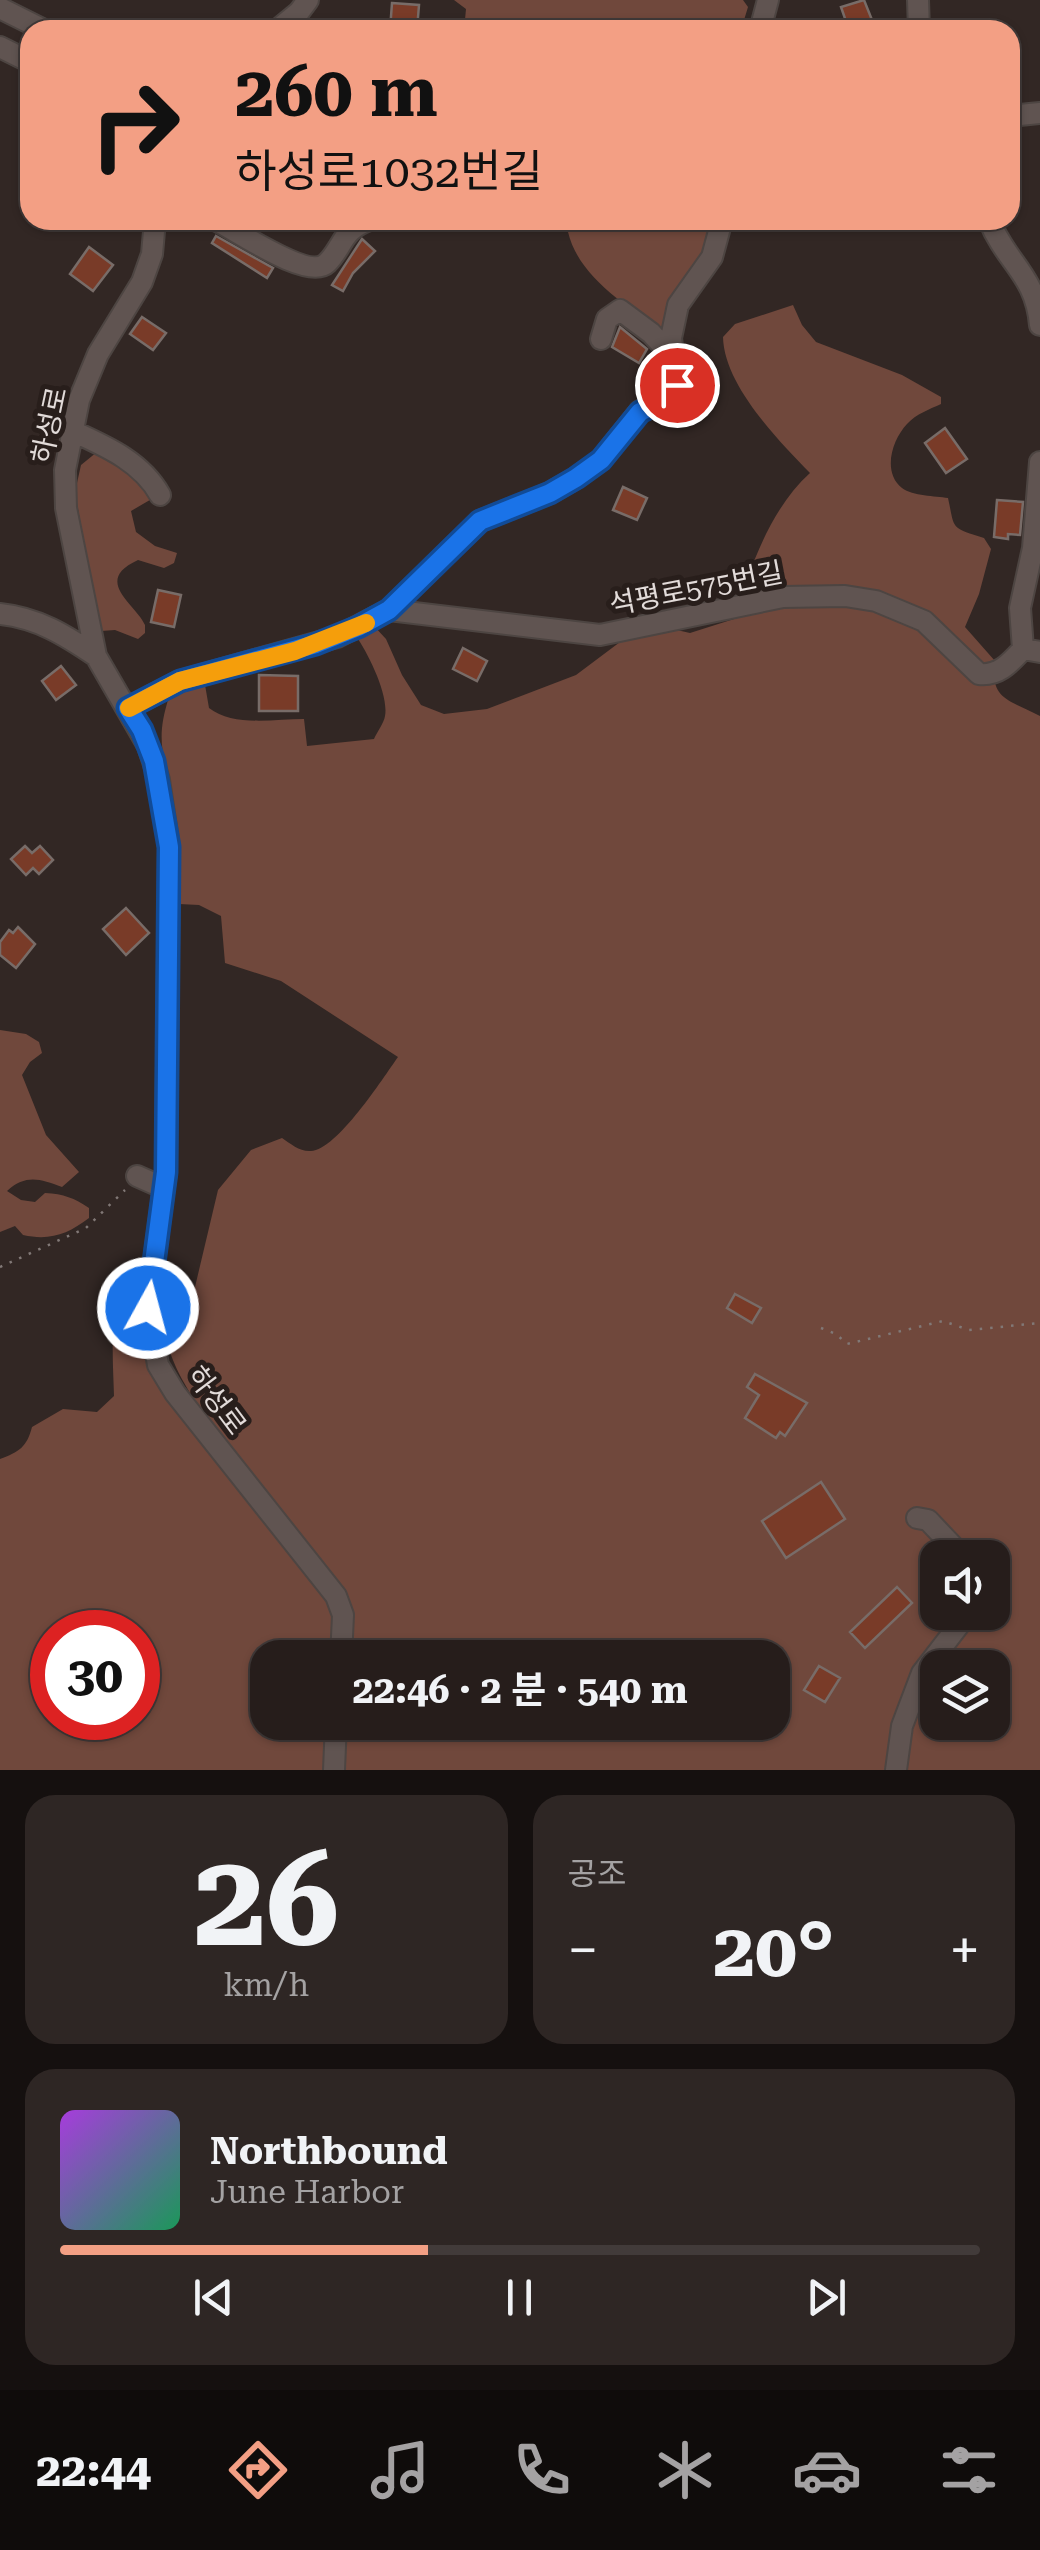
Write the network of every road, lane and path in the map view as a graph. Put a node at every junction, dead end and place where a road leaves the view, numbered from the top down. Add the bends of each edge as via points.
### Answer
1 (308, 0) edge
2 (0, 8) edge
3 (24, 20) edge
4 (289, 20) edge
5 (154, 230) edge
6 (233, 230) edge
7 (353, 230) edge
8 (719, 230) edge
9 (993, 230) edge
10 (1040, 325) edge
11 (601, 339) dead end
12 (674, 358) junction
13 (70, 430) junction
14 (1040, 462) edge
15 (160, 495) dead end
16 (389, 610) junction
17 (0, 614) edge
18 (1031, 651) edge
19 (96, 656) junction
20 (128, 708) junction
21 (136, 1176) joint
22 (164, 1188) junction
23 (0, 1267) edge
24 (1040, 1323) edge
25 (821, 1328) dead end
26 (917, 1518) dead end
27 (947, 1540) edge
28 (955, 1630) edge
29 (342, 1640) edge
30 (335, 1740) edge
31 (334, 1770) edge
32 (896, 1770) edge

1 - 4 street
2 - 3 street
5 - 13 street, 하성로 via 142,282 93,365
6 - 7 street via 310,268 328,262
8 - 12 street via 712,257 678,305
9 - 10 street via 1037,296
11 - 12 street via 607,318 620,310
12 - 16 street via 673,396 640,412 601,460 550,493 480,521
13 - 15 street via 143,470
13 - 19 street, 하성로 via 66,508
14 - 18 street via 1020,608
16 - 18 street, 석평로575번길 via 600,634 748,603 828,596 876,602 924,621 980,674 991,675
16 - 20 street via 337,637 180,681
17 - 19 street, 하성로 via 34,620
19 - 20 street, 하성로
20 - 22 street, 하성로 via 154,761 169,847
21 - 22 street
21 - 23 path via 86,1228
22 - 29 street, 하성로 via 148,1308 158,1365 336,1596
24 - 25 path via 969,1330 943,1321 847,1344
26 - 27 street
28 - 32 street via 922,1673 902,1726
30 - 31 street

